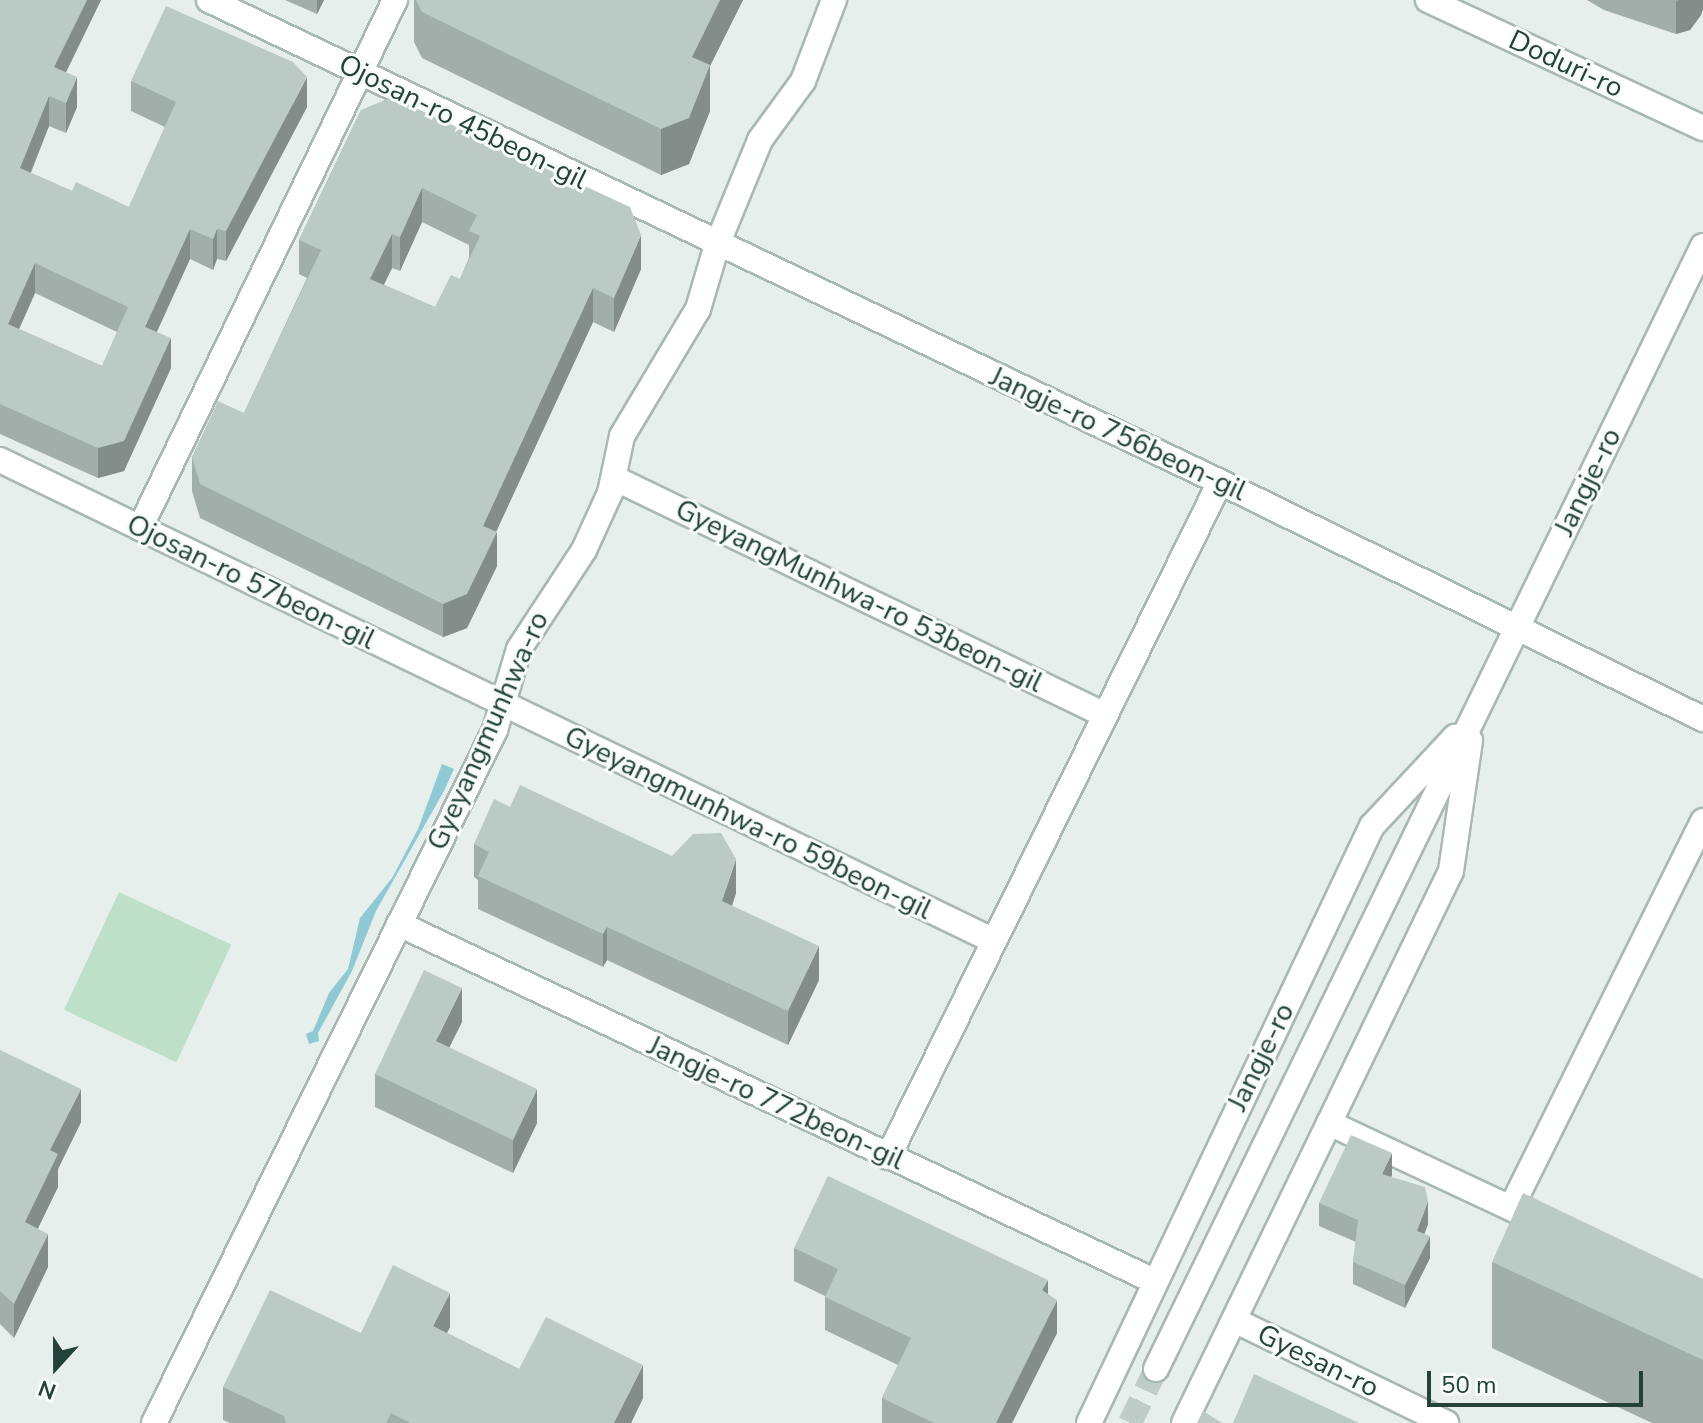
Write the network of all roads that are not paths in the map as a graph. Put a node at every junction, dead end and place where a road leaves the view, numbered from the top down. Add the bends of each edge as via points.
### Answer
1 (209, 0) edge
2 (395, 0) edge
3 (834, 0) edge
4 (1441, 3) edge
5 (360, 73) junction
6 (1703, 128) edge
7 (717, 245) junction
8 (1703, 246) edge
9 (0, 460) edge
10 (614, 478) junction
11 (1220, 482) junction
12 (140, 528) junction
13 (1518, 626) junction
14 (502, 705) junction
15 (1105, 715) junction
16 (1473, 717) junction
17 (1703, 719) edge
18 (1703, 821) edge
19 (399, 924) junction
20 (994, 941) junction
21 (1329, 1123) junction
22 (888, 1157) junction
23 (1511, 1208) junction
24 (1552, 1227) edge
25 (1154, 1281) junction
26 (1234, 1320) junction
27 (1156, 1369) tunnel mouth
28 (154, 1423) edge
29 (1089, 1423) edge
30 (1184, 1423) edge
31 (1446, 1423) edge

1 - 5 street, Ojosan-ro 45beon-gil
2 - 5 street
3 - 7 street, Gyeyangmunhwa-ro via 803,81 760,140
4 - 6 street, Doduri-ro
5 - 7 street, Ojosan-ro 45beon-gil
5 - 12 street
7 - 10 street, Gyeyangmunhwa-ro via 698,309 622,436
7 - 11 street, Jangje-ro 756beon-gil
8 - 13 street, Jangje-ro
9 - 12 street, Ojosan-ro 57beon-gil
10 - 14 street, Gyeyangmunhwa-ro via 584,550 519,649
10 - 15 street, GyeyangMunhwa-ro 53beon-gil
11 - 13 street, Jangje-ro 756beon-gil
11 - 15 street
12 - 14 street, Ojosan-ro 57beon-gil
13 - 16 street, Jangje-ro
13 - 17 street, Jangje-ro 756beon-gil
14 - 19 street, Gyeyangmunhwa-ro via 495,730
14 - 20 street, Gyeyangmunhwa-ro 59beon-gil
15 - 20 street
16 - 21 street, Jangje-ro via 1451,871
16 - 25 street, Jangje-ro via 1372,826
16 - 27 street, Jangje-ro
18 - 23 street
19 - 22 street, Jangje-ro 772beon-gil
19 - 28 street, Gyeyangmunhwa-ro
20 - 22 street
21 - 23 street
21 - 26 street, Jangje-ro
22 - 25 street, Jangje-ro 772beon-gil
23 - 24 street
25 - 29 street, Jangje-ro
26 - 30 street, Jangje-ro
26 - 31 street, Gyesan-ro

